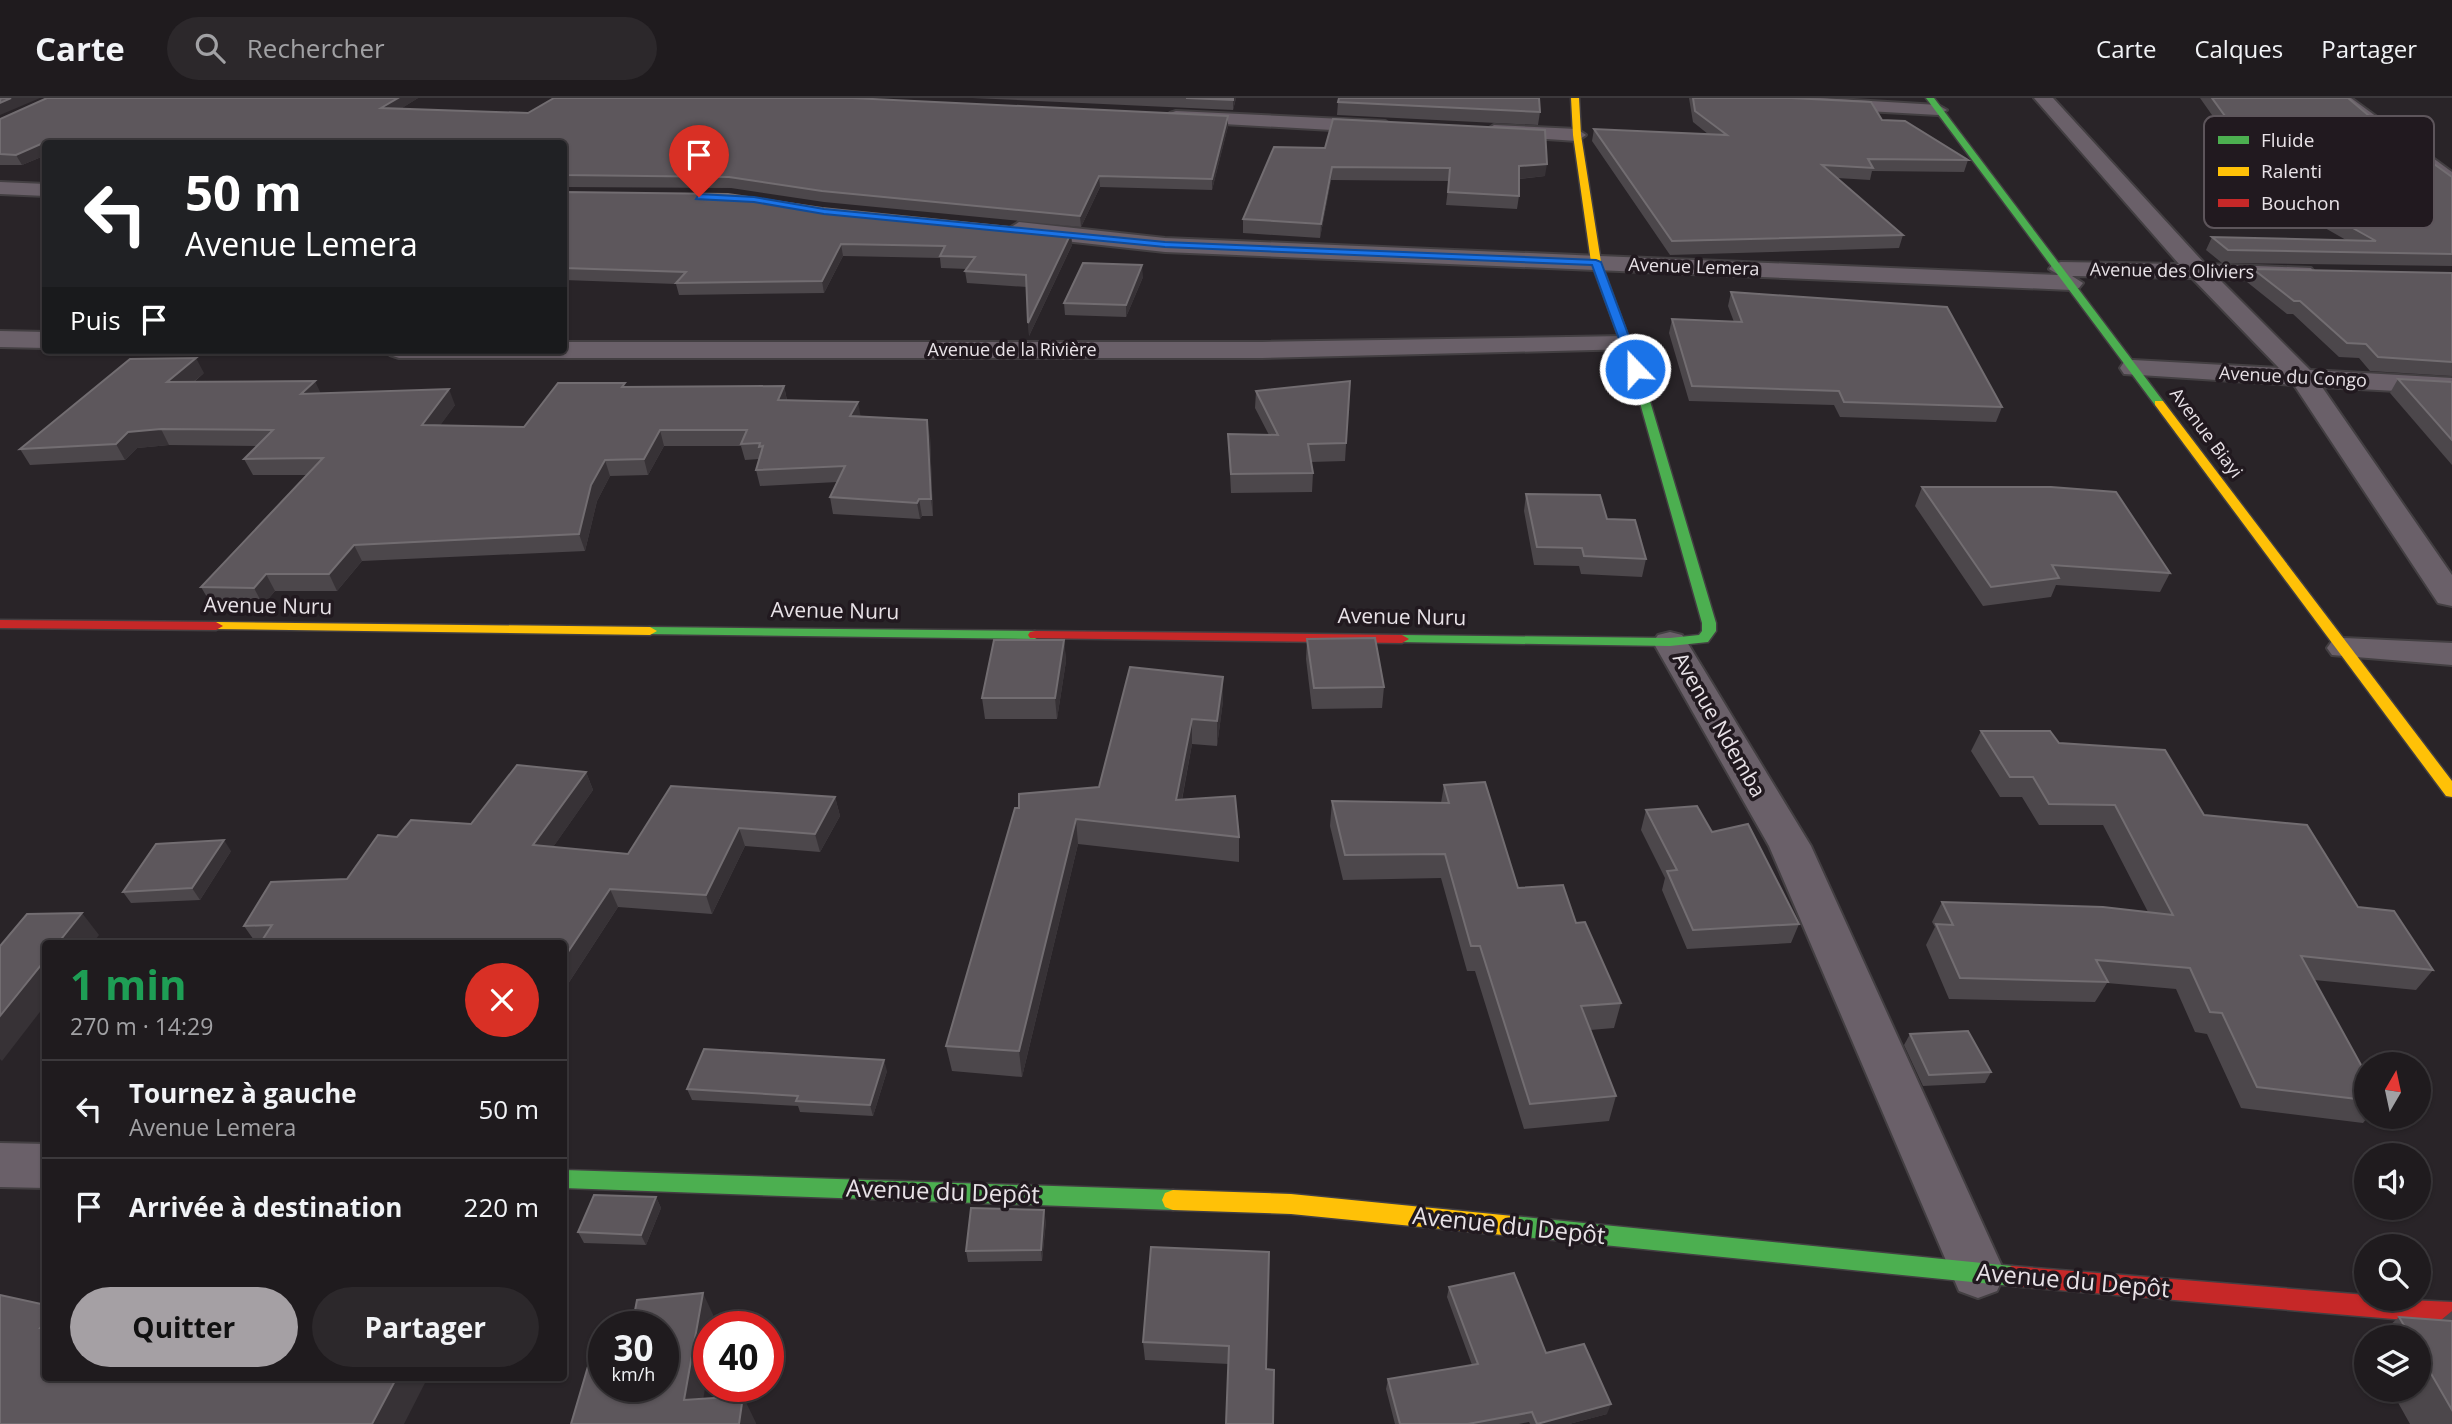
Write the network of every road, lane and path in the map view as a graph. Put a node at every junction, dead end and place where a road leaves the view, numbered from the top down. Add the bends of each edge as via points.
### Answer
1 (1576, 98) edge
2 (1724, 98) edge
3 (2043, 98) edge
4 (2340, 98) edge
5 (1934, 104) edge
6 (1158, 116) edge
7 (2364, 116) edge
8 (1403, 127) edge
9 (1470, 130) edge
10 (1577, 135) junction
11 (2434, 168) edge
12 (2452, 182) edge
13 (0, 188) edge
14 (42, 190) edge
15 (1000, 227) edge
16 (1596, 262) junction
17 (2199, 272) junction
18 (2330, 273) edge
19 (2066, 276) junction
20 (0, 339) edge
21 (42, 341) edge
22 (1625, 344) junction
23 (567, 350) edge
24 (2133, 368) junction
25 (2302, 377) junction
26 (2452, 386) edge
27 (2450, 596) dead end
28 (0, 624) edge
29 (1670, 642) junction
30 (2344, 648) junction
31 (2452, 654) edge
32 (2452, 792) edge
33 (0, 1165) edge
34 (42, 1166) edge
35 (567, 1179) edge
36 (1978, 1273) junction
37 (2452, 1313) edge

1 - 10 street, Avenue Ndemba
2 - 5 street
3 - 17 street
4 - 7 street
5 - 19 street, Avenue Biayi
6 - 8 street
9 - 10 street
10 - 16 street, Avenue Ndemba
11 - 12 street
13 - 14 street
15 - 16 street, Avenue Lemera via 1165,245
16 - 19 street, Avenue Lemera
16 - 22 street, Avenue Ndemba
17 - 18 street, Avenue des Oliviers
17 - 19 street, Avenue des Oliviers
17 - 25 street
19 - 24 street, Avenue Biayi
20 - 21 street
22 - 23 street, Avenue de la Rivière via 1234,350
22 - 29 street, Avenue Ndemba via 1709,623 1703,639
24 - 25 street, Avenue du Congo
24 - 30 street, Avenue Biayi
25 - 26 street, Avenue du Congo
25 - 27 street
28 - 29 street, Avenue Nuru
29 - 36 street, Avenue Ndemba via 1790,846
30 - 31 street
30 - 32 street, Avenue Biayi
33 - 34 street
35 - 36 street, Avenue du Depôt via 1291,1203
36 - 37 street, Avenue du Depôt

